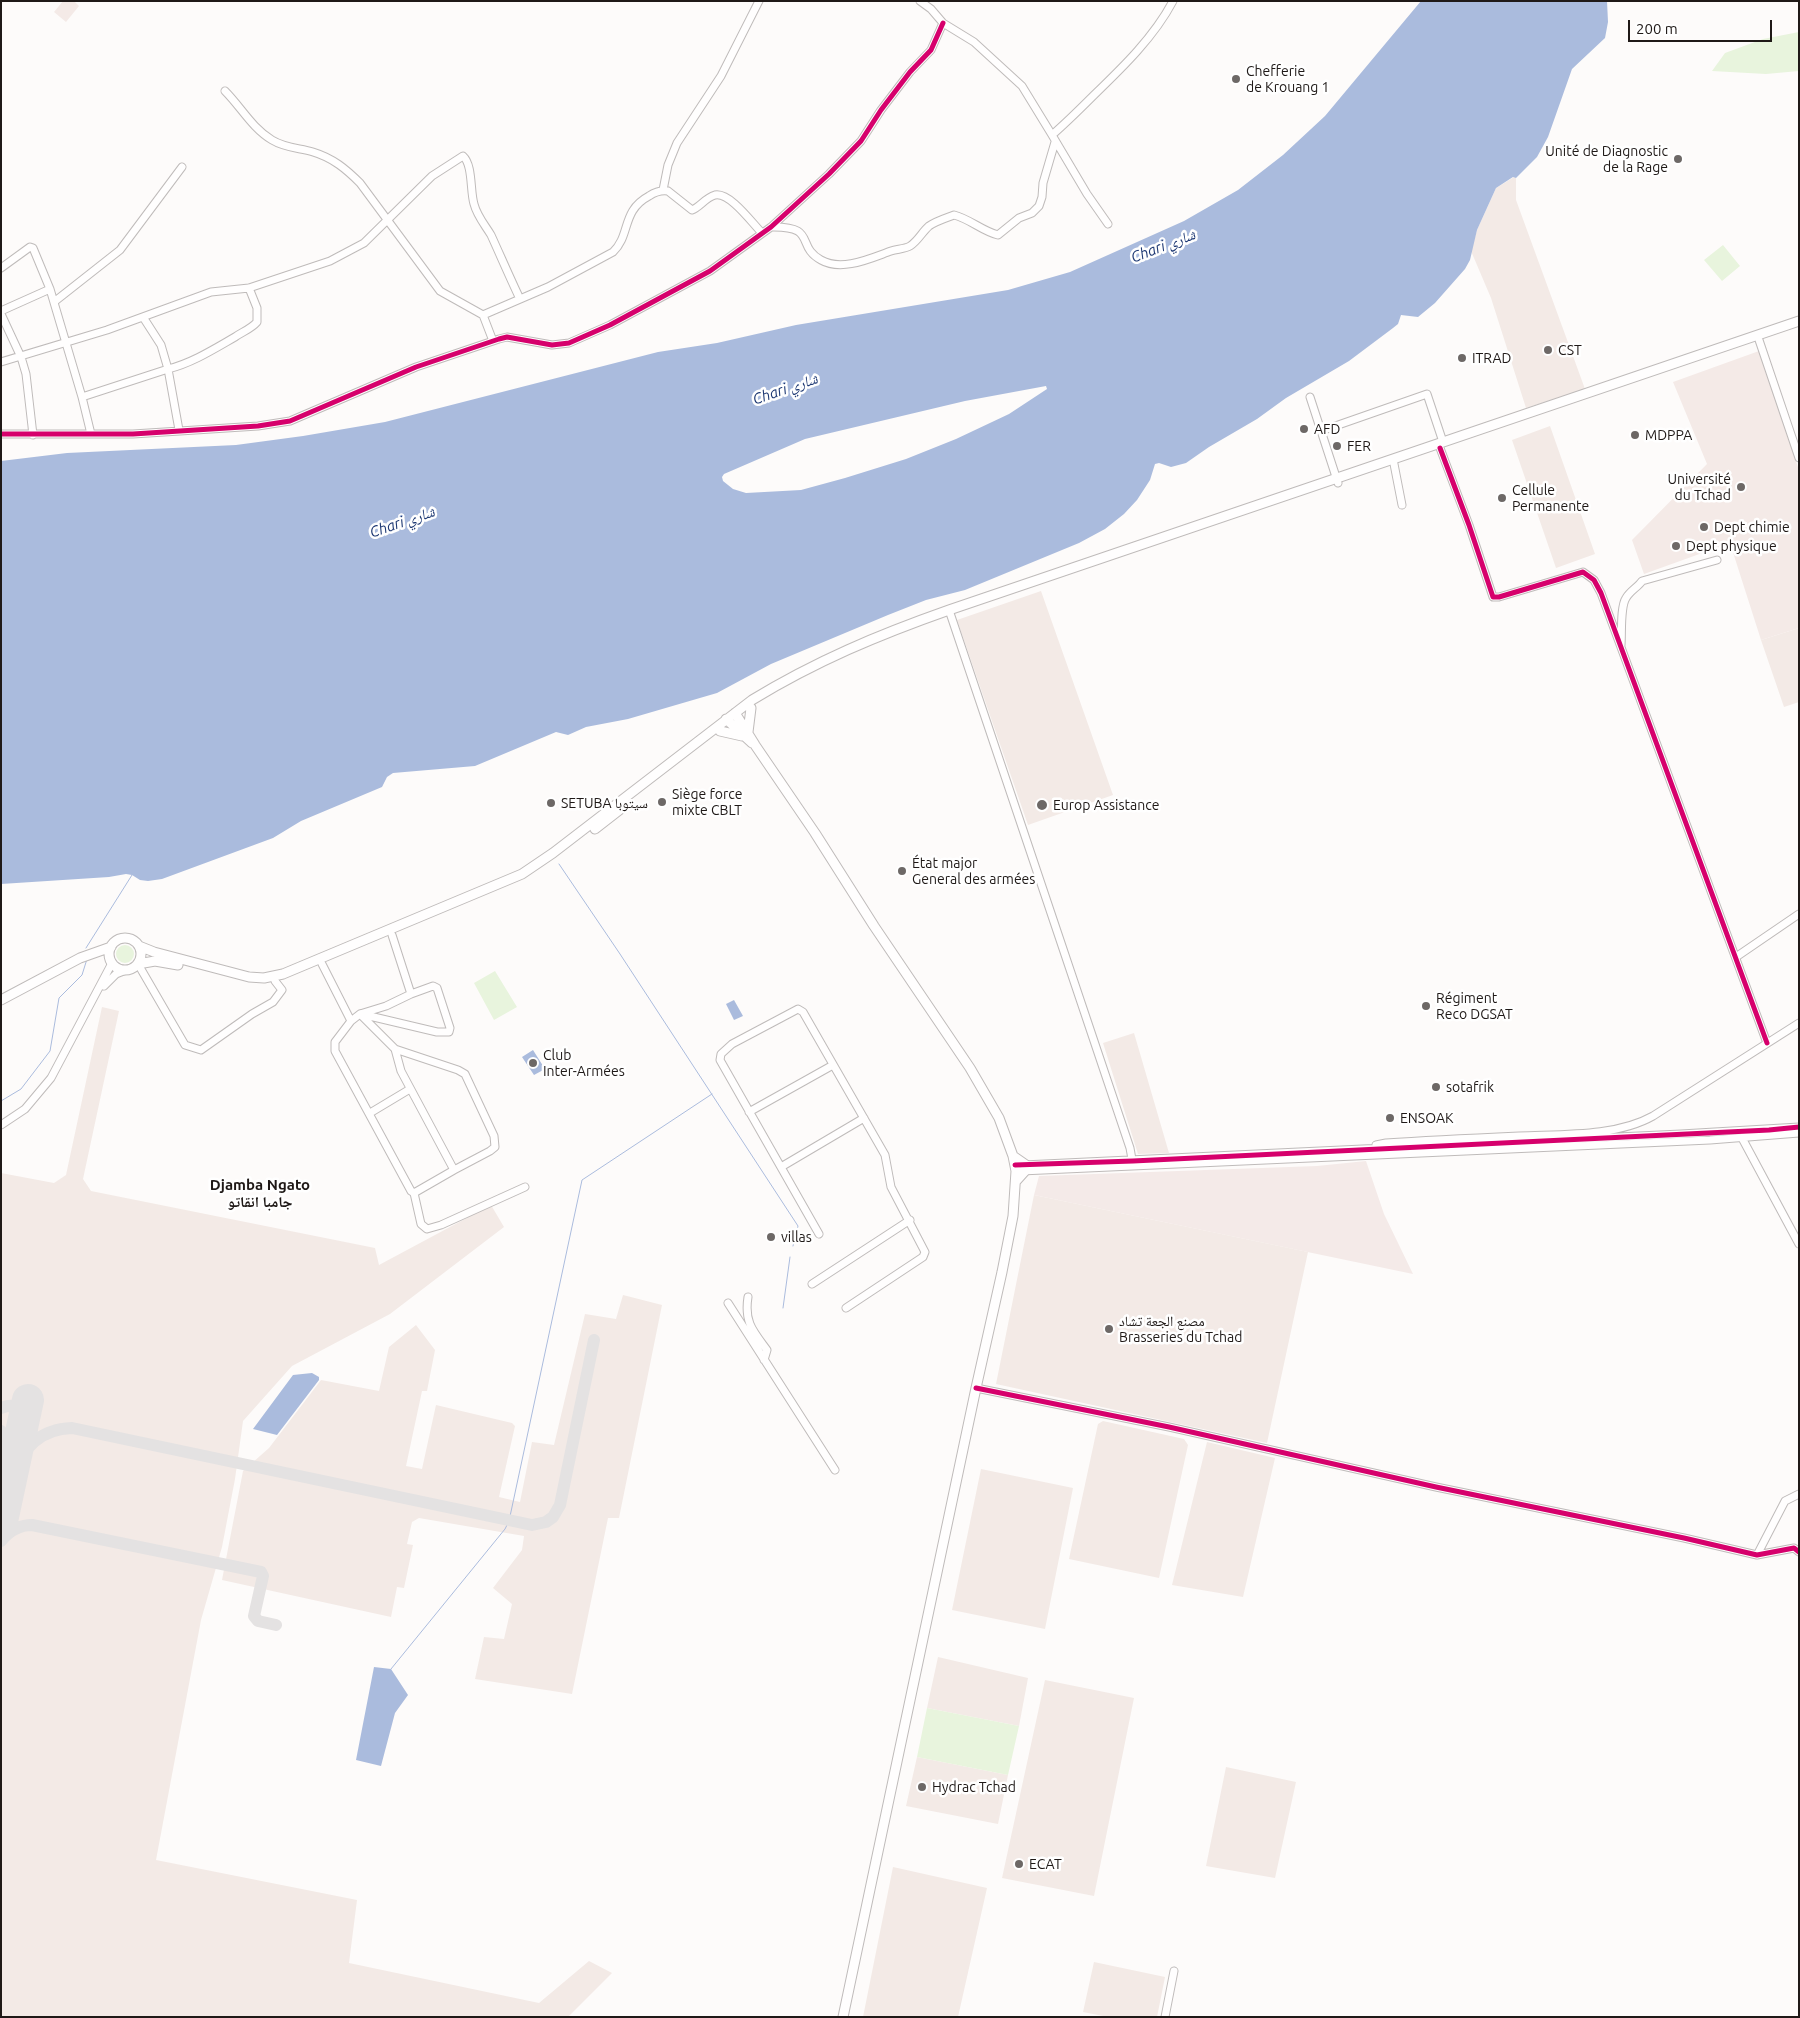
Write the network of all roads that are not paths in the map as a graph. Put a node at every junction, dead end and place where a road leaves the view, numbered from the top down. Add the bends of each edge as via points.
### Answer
1 (759, 1) edge
2 (920, 1) edge
3 (1173, 1) edge
4 (943, 23) junction
5 (225, 91) dead end
6 (1054, 138) junction
7 (182, 167) dead end
8 (663, 190) junction
9 (387, 222) junction
10 (1108, 224) dead end
11 (771, 227) junction
12 (762, 233) junction
13 (1, 268) edge
14 (249, 288) junction
15 (50, 289) junction
16 (520, 299) junction
17 (54, 302) junction
18 (1, 312) edge
19 (483, 315) junction
20 (143, 317) junction
21 (1799, 321) edge
22 (1799, 326) edge
23 (1759, 340) junction
24 (493, 341) junction
25 (66, 342) junction
26 (21, 357) junction
27 (1699, 357) junction
28 (1, 362) edge
29 (168, 369) junction
30 (82, 397) junction
31 (1310, 397) dead end
32 (179, 430) junction
33 (1321, 431) junction
34 (1, 434) edge
35 (91, 434) junction
36 (33, 435) junction
37 (1442, 445) junction
38 (1799, 458) edge
39 (1394, 464) junction
40 (1337, 481) junction
41 (1402, 505) dead end
42 (1717, 560) dead end
43 (950, 613) junction
44 (1621, 648) junction
45 (751, 708) junction
46 (737, 715) junction
47 (728, 721) junction
48 (720, 731) junction
49 (745, 734) junction
50 (1799, 914) edge
51 (387, 935) junction
52 (139, 946) junction
53 (110, 947) junction
54 (94, 954) junction
55 (1736, 957) junction
56 (111, 961) junction
57 (138, 964) junction
58 (322, 964) junction
59 (126, 970) junction
60 (275, 981) junction
61 (411, 994) junction
62 (94, 998) junction
63 (1, 1000) edge
64 (360, 1014) junction
65 (351, 1021) junction
66 (1799, 1023) edge
67 (1767, 1043) junction
68 (395, 1048) junction
69 (833, 1065) junction
70 (410, 1089) junction
71 (749, 1112) junction
72 (370, 1113) junction
73 (864, 1118) junction
74 (1, 1125) edge
75 (1799, 1127) edge
76 (1799, 1133) edge
77 (1742, 1138) junction
78 (1373, 1151) junction
79 (1133, 1164) junction
80 (1019, 1166) junction
81 (781, 1167) junction
82 (454, 1170) junction
83 (525, 1187) dead end
84 (414, 1193) junction
85 (910, 1220) junction
86 (819, 1234) dead end
87 (1799, 1244) edge
88 (812, 1284) dead end
89 (748, 1297) dead end
90 (728, 1303) dead end
91 (846, 1308) dead end
92 (764, 1360) junction
93 (976, 1388) junction
94 (836, 1470) dead end
95 (1799, 1494) edge
96 (1799, 1552) edge
97 (1757, 1556) junction
98 (1174, 1971) dead end
99 (843, 2017) edge
100 (1165, 2017) edge

1 - 8 street via 720,76 677,143
2 - 4 street
3 - 6 street via 1162,21
4 - 6 street via 974,42 1022,86
4 - 11 street via 931,50 881,110 864,138
5 - 9 street via 263,134 282,146 314,152 345,168 360,183
6 - 10 street
6 - 11 street via 1039,206 998,235 954,215 930,226 909,246 872,259 835,265 819,259 799,232 786,227
7 - 17 street via 120,250
8 - 12 street via 678,197 692,210 713,196 725,196
8 - 16 street via 644,198 633,209 620,244 613,252
9 - 14 street via 364,243 330,261
9 - 16 street via 432,176 463,156 470,169 475,208
9 - 19 street via 440,291
11 - 12 street
12 - 24 street via 694,281 591,335 552,345 507,337
13 - 15 street via 33,248
14 - 20 street via 211,292
14 - 29 street via 257,308 254,326 213,350
15 - 17 street
15 - 18 street
16 - 19 street
17 - 25 street
18 - 26 street
19 - 24 street
20 - 25 street
20 - 29 street via 161,345
21 - 27 main road
22 - 23 main road
23 - 27 main road
23 - 38 street
24 - 32 street via 416,367 290,421
25 - 26 street
25 - 30 street
26 - 28 street
26 - 36 street
27 - 37 main road
29 - 30 street
29 - 32 street
30 - 35 street
31 - 33 street
32 - 35 street
33 - 37 street via 1427,394
33 - 40 street
34 - 36 street
35 - 36 street
37 - 39 main road
37 - 40 main road
37 - 44 street via 1493,597 1499,598 1583,572 1594,580
39 - 40 main road
39 - 41 street
40 - 43 main road
42 - 44 street via 1642,580 1626,598 1623,607
43 - 45 main road via 831,661
43 - 46 main road via 852,646 783,681
43 - 79 street
44 - 55 street
45 - 46 main road
45 - 49 main road
46 - 47 main road
46 - 49 main road
47 - 48 main road
47 - 49 main road
47 - 51 main road via 528,871
48 - 49 main road
48 - 51 main road via 570,848 525,878
49 - 80 main road via 815,833 970,1068 999,1118
50 - 55 street
51 - 52 main road via 264,978 236,975
51 - 58 main road
51 - 61 street
52 - 53 main road via 124,938 116,940
52 - 57 main road
53 - 54 main road
53 - 56 main road
54 - 56 main road
54 - 63 main road via 80,958
55 - 67 street
56 - 59 main road
56 - 62 street
57 - 59 main road
57 - 60 main road via 165,962 249,983
57 - 60 street via 185,1045 201,1050 273,1002 282,990
58 - 60 main road
58 - 65 street
59 - 62 street via 109,980
61 - 64 street
61 - 64 street via 433,986 437,988 449,1032
62 - 74 street via 51,1078 25,1108
64 - 65 street
64 - 68 street
65 - 72 street via 335,1042 335,1048
66 - 67 street
67 - 78 street via 1632,1126 1558,1134 1386,1143 1377,1144
68 - 70 street
68 - 82 street via 458,1070 470,1081 494,1136 495,1147
69 - 71 street
69 - 71 street via 803,1012 798,1009 732,1044 721,1054 720,1060
69 - 73 street
70 - 72 street
70 - 82 street
71 - 81 street
72 - 84 street via 400,1173
73 - 81 street
73 - 85 street via 885,1155 891,1187
75 - 78 street
76 - 77 street
77 - 78 street
77 - 87 street
78 - 79 street
79 - 80 street
80 - 93 main road via 1013,1216
81 - 86 street
82 - 84 street
83 - 84 street via 427,1230 421,1224
85 - 88 street
85 - 91 street via 925,1252 923,1257
89 - 92 street via 746,1311 749,1324 767,1350
90 - 92 street
92 - 94 street
93 - 97 street
93 - 99 main road
95 - 97 street via 1785,1501
96 - 97 street via 1794,1548
98 - 100 street

